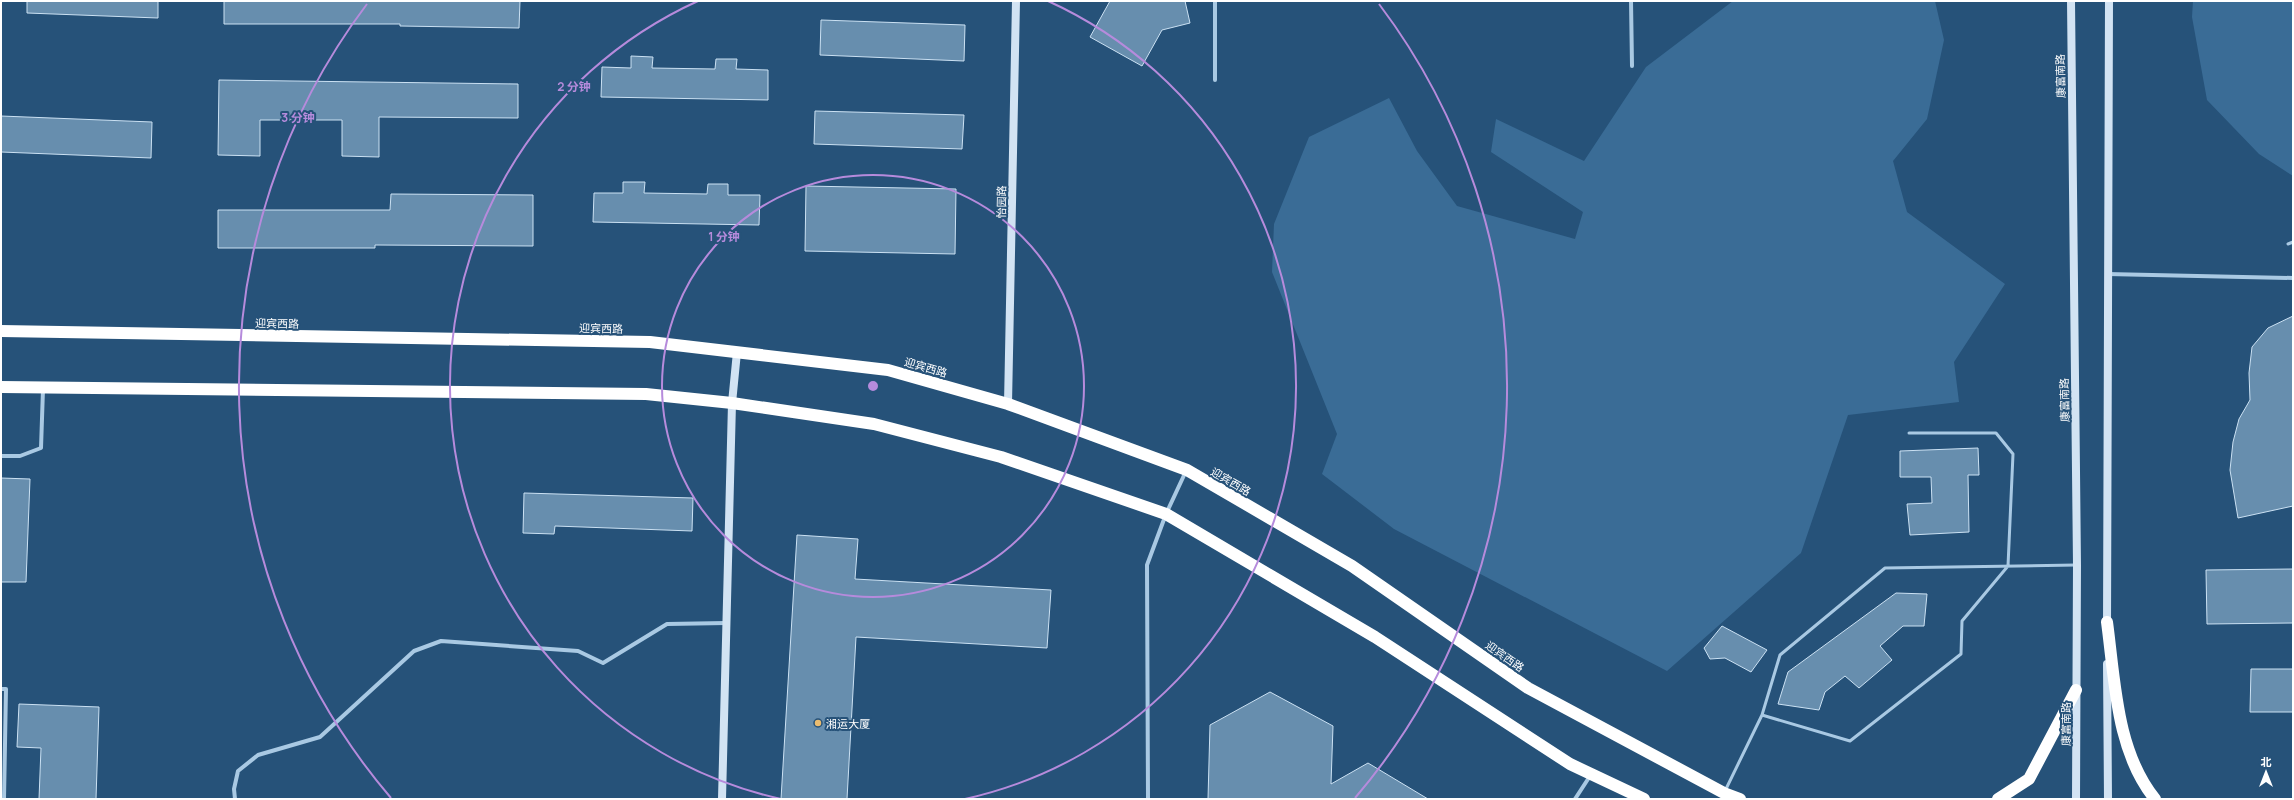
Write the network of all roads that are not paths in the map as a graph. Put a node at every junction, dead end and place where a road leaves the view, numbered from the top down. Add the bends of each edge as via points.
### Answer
1 (1016, 1) edge
2 (1215, 1) edge
3 (1631, 1) edge
4 (2070, 1) edge
5 (2109, 1) edge
6 (1632, 66) dead end
7 (1215, 80) dead end
8 (2293, 242) edge
9 (2288, 244) dead end
10 (2107, 274) junction
11 (2293, 278) edge
12 (1, 331) edge
13 (737, 352) junction
14 (1, 387) edge
15 (44, 388) junction
16 (732, 403) junction
17 (1008, 404) junction
18 (1909, 433) dead end
19 (1, 456) edge
20 (1187, 470) junction
21 (1166, 514) junction
22 (2077, 565) junction
23 (2008, 566) junction
24 (2106, 622) junction
25 (726, 623) junction
26 (1, 689) edge
27 (2076, 690) junction
28 (1762, 715) junction
29 (1592, 774) junction
30 (1724, 793) junction
31 (4, 799) edge
32 (235, 799) edge
33 (722, 799) edge
34 (1148, 799) edge
35 (1574, 799) edge
36 (1644, 799) edge
37 (1740, 799) edge
38 (1998, 799) edge
39 (2076, 799) edge
40 (2108, 799) edge
41 (2155, 799) edge

1 - 17 main road, 怡园路
2 - 7 street
3 - 6 street
4 - 22 main road, 康富南路
5 - 10 main road
8 - 9 lane
10 - 11 street
10 - 24 main road
12 - 13 highway, 迎宾西路 via 650,342
13 - 16 main road
13 - 17 highway, 迎宾西路 via 888,370
14 - 15 highway
15 - 16 highway via 646,394
15 - 19 street via 41,448 20,456
16 - 21 highway via 882,426 1002,457
16 - 25 main road
17 - 20 highway, 迎宾西路
18 - 23 lane via 1996,433 2013,454
20 - 21 street
20 - 30 highway, 迎宾西路 via 1352,566 1528,688
21 - 29 highway via 1375,637 1570,764
21 - 34 street via 1147,565
22 - 23 lane
22 - 27 main road, 康富南路
23 - 28 lane via 1885,568 1780,655
23 - 28 lane via 1962,621 1961,654 1850,741
24 - 40 main road
24 - 41 highway via 2122,730 2142,783
25 - 32 street via 667,624 604,663 578,651 441,641 434,643 414,651 320,737 258,754 238,771 234,789
25 - 33 main road
26 - 31 street via 6,689
27 - 38 highway via 2029,779
27 - 39 main road, 康富南路
28 - 30 lane
29 - 35 street
29 - 36 highway
30 - 37 highway, 迎宾西路

